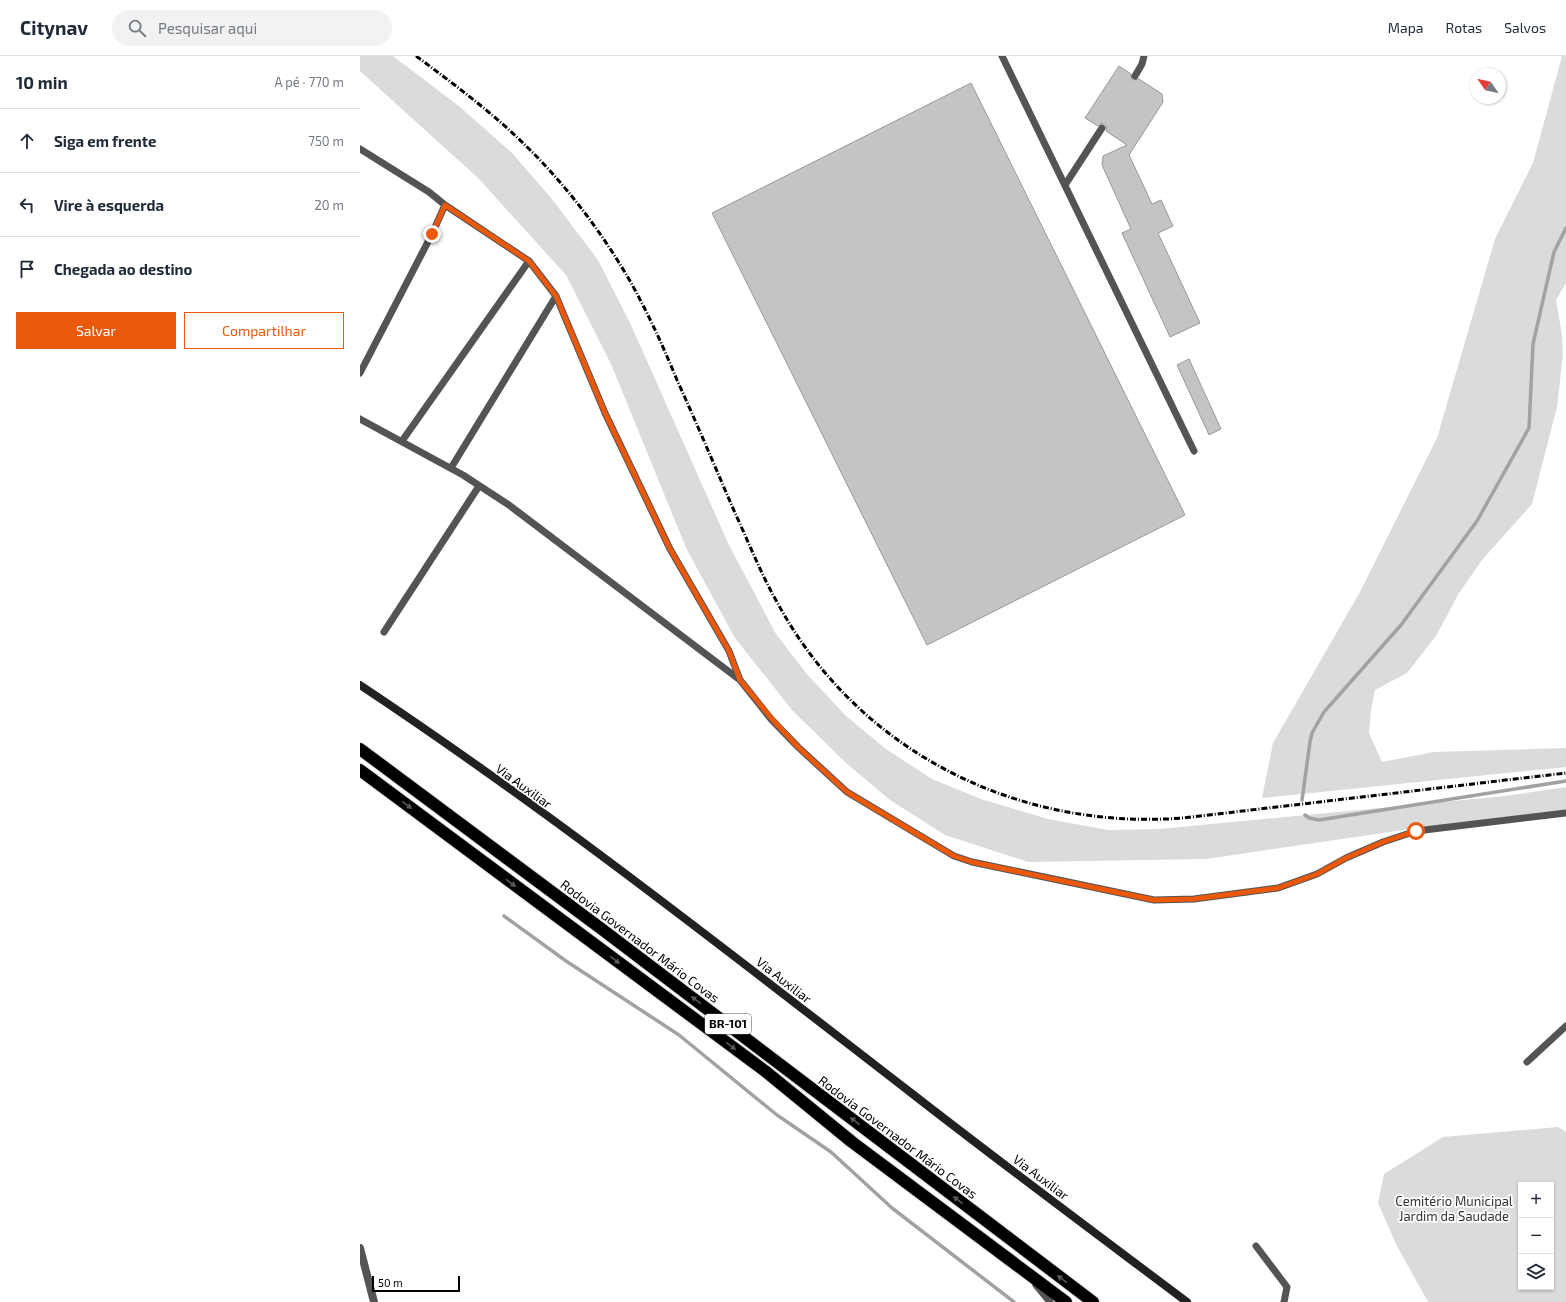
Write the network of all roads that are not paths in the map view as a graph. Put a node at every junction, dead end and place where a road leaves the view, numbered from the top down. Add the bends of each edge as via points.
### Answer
1 (1002, 56) edge
2 (1144, 56) edge
3 (1135, 76) dead end
4 (1102, 128) dead end
5 (360, 149) edge
6 (1065, 185) junction
7 (445, 205) junction
8 (529, 261) junction
9 (556, 296) junction
10 (360, 374) edge
11 (360, 419) edge
12 (402, 442) junction
13 (1194, 452) dead end
14 (451, 468) junction
15 (479, 486) junction
16 (384, 632) dead end
17 (740, 680) junction
18 (360, 685) edge
19 (360, 749) edge
20 (360, 770) edge
21 (1566, 813) edge
22 (1566, 1026) edge
23 (1528, 1062) dead end
24 (1256, 1246) dead end
25 (360, 1248) edge
26 (1026, 1272) junction
27 (374, 1302) edge
28 (1050, 1302) edge
29 (1066, 1302) edge
30 (1093, 1302) edge
31 (1187, 1302) edge
32 (1284, 1302) edge

1 - 6 lane
2 - 3 lane
4 - 6 lane
5 - 7 lane
6 - 13 lane
7 - 8 lane
7 - 10 lane
8 - 9 lane
8 - 12 lane
9 - 14 lane
9 - 17 lane via 605,413 663,534 729,651
11 - 12 lane
12 - 14 lane
14 - 15 lane
15 - 16 lane
15 - 17 lane via 509,505
17 - 21 lane via 798,747 847,792 954,856 1154,900 1194,899 1278,888 1317,874 1383,842 1416,831
18 - 31 street, Via Auxiliar via 436,736 714,941
30 -> 19 highway, Rodovia Governador Mário Covas / BR-101
20 -> 26 highway, BR-101 via 765,1071 852,1142
22 - 23 lane
24 - 32 lane via 1287,1286
25 - 27 street
26 - 28 lane
26 - 29 highway, BR-101

